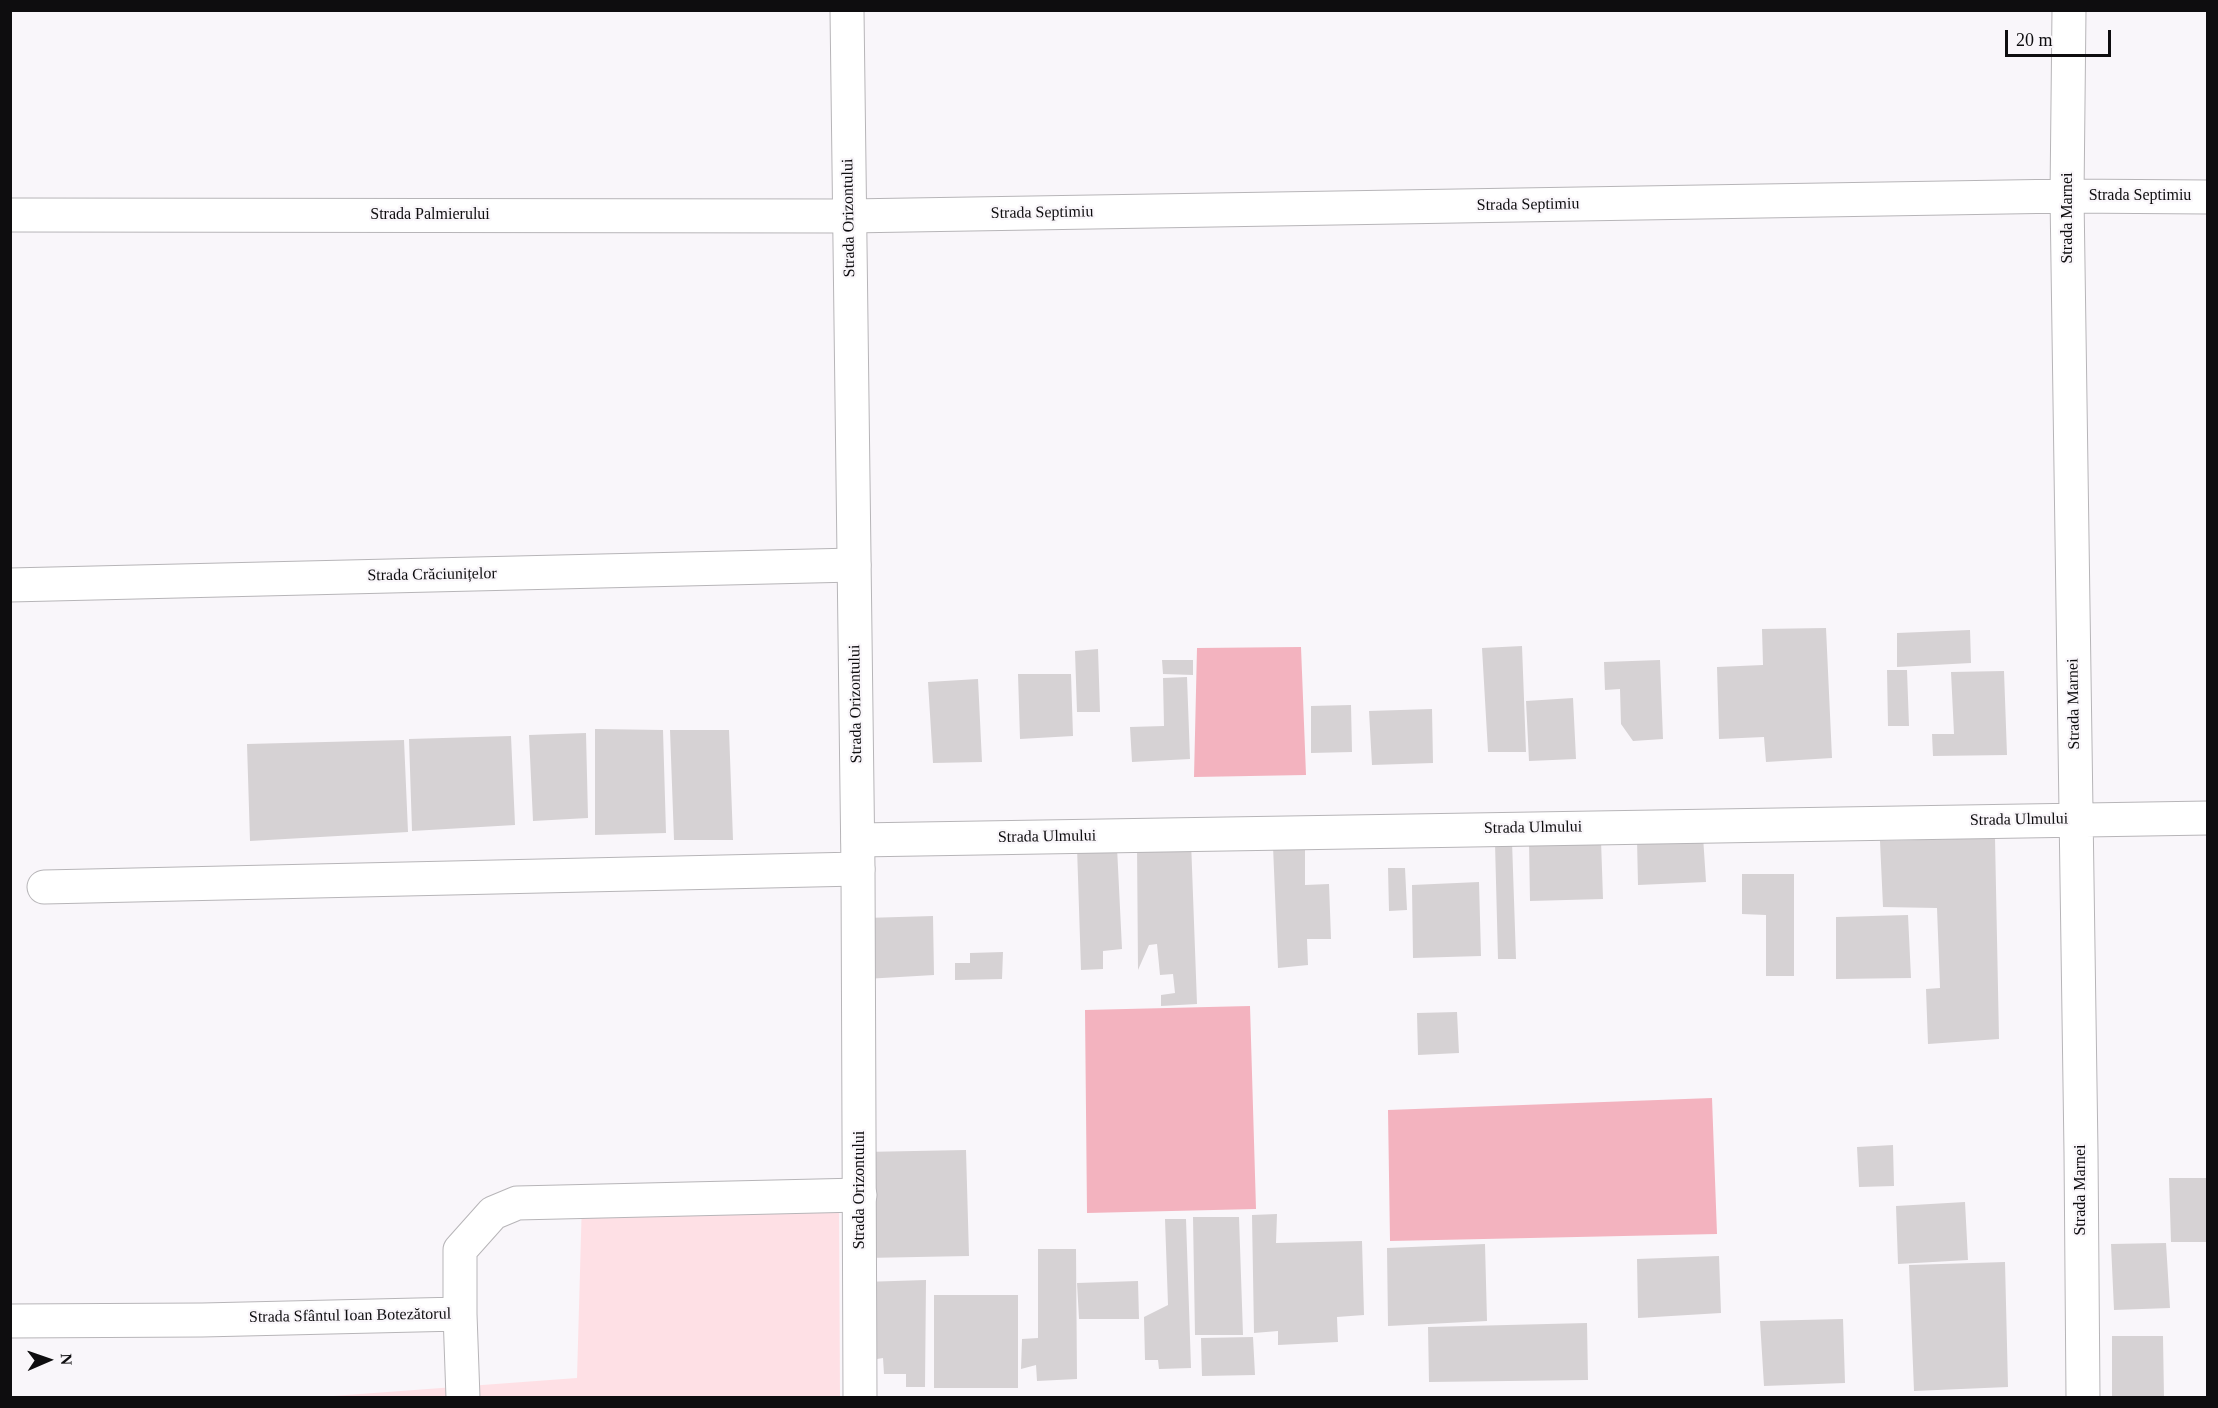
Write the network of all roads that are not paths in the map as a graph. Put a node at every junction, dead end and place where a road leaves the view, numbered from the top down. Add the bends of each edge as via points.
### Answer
1 (847, 10) edge
2 (2069, 10) edge
3 (2067, 196) junction
4 (2208, 197) edge
5 (10, 215) edge
6 (849, 216) junction
7 (854, 566) junction
8 (10, 585) edge
9 (2208, 818) edge
10 (2076, 819) junction
11 (858, 854) junction
12 (45, 887) dead end
13 (860, 1195) junction
14 (460, 1314) junction
15 (10, 1321) edge
16 (463, 1398) edge
17 (860, 1398) edge
18 (2083, 1398) edge

1 - 6 street, Strada Orizontului
2 - 3 street, Strada Marnei
3 - 4 street, Strada Septimiu
3 - 6 street, Strada Septimiu
3 - 10 street, Strada Marnei
5 - 6 street, Strada Palmierului
6 - 7 street, Strada Orizontului
7 - 8 street, Strada Crăciunițelor
7 - 11 street, Strada Orizontului
9 - 10 street, Strada Ulmului
10 - 11 street, Strada Ulmului
10 - 18 street, Strada Marnei
11 - 12 street, Strada Ulmului
11 - 13 street, Strada Orizontului
13 - 14 street, Strada Sfântul Ioan Botezătorul via 517,1203 493,1213 460,1250
13 - 17 street, Strada Orizontului
14 - 15 street, Strada Sfântul Ioan Botezătorul
14 - 16 street

